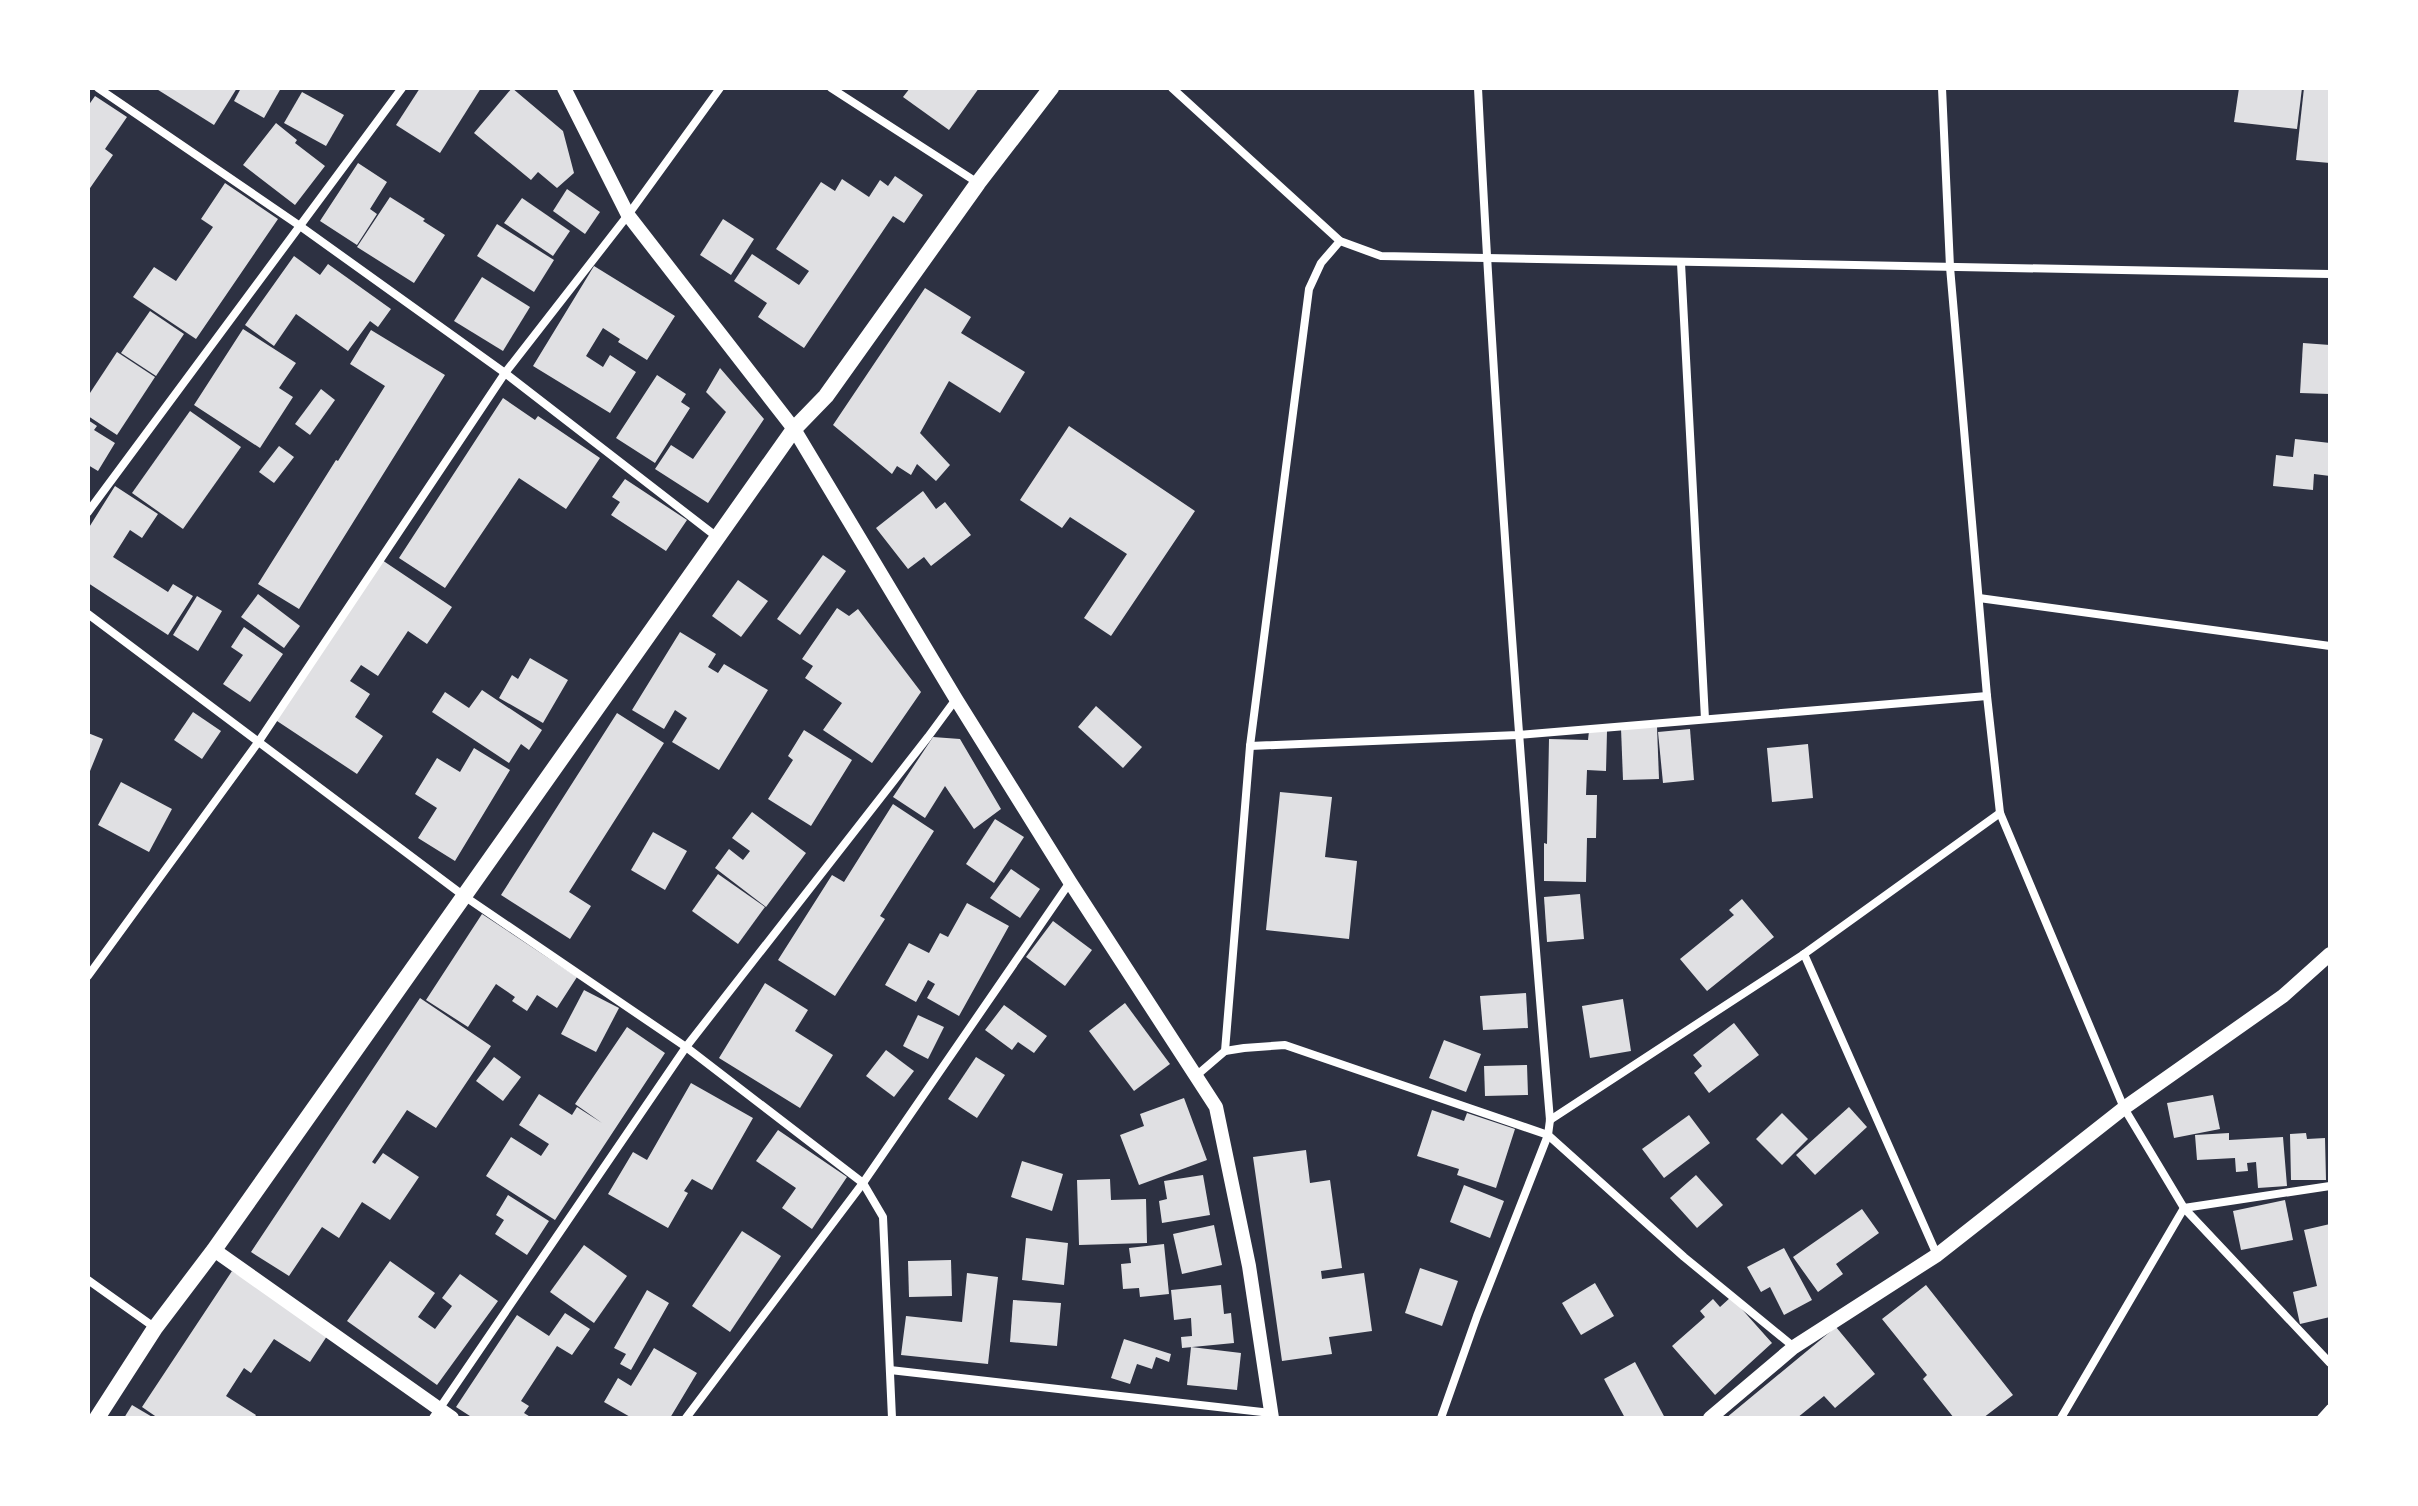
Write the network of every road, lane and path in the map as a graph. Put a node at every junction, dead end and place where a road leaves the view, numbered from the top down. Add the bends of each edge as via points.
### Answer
1 (98, 88) edge
2 (402, 88) edge
3 (564, 88) edge
4 (720, 88) edge
5 (831, 88) edge
6 (1051, 88) edge
7 (1172, 88) edge
8 (1478, 88) edge
9 (1942, 88) edge
10 (978, 183) junction
11 (628, 215) junction
12 (300, 226) junction
13 (1340, 241) junction
14 (1487, 260) junction
15 (1681, 263) junction
16 (1950, 267) junction
17 (2330, 274) edge
18 (505, 373) junction
19 (794, 429) junction
20 (88, 512) edge
21 (718, 538) junction
22 (1979, 598) junction
23 (88, 614) edge
24 (2330, 646) edge
25 (1987, 696) junction
26 (956, 699) junction
27 (1705, 719) junction
28 (1518, 735) junction
29 (259, 741) junction
30 (1250, 746) junction
31 (2000, 813) junction
32 (1070, 882) junction
33 (464, 896) junction
34 (1804, 954) junction
35 (2330, 954) edge
36 (88, 976) edge
37 (686, 1047) junction
38 (1225, 1051) junction
39 (1197, 1075) junction
40 (2124, 1108) junction
41 (1550, 1120) junction
42 (1548, 1135) junction
43 (863, 1183) junction
44 (2330, 1186) edge
45 (2184, 1208) junction
46 (214, 1250) junction
47 (1937, 1255) junction
48 (88, 1280) edge
49 (155, 1328) junction
50 (1794, 1347) junction
51 (2330, 1363) edge
52 (890, 1370) junction
53 (2330, 1408) edge
54 (436, 1413) edge
55 (1272, 1416) edge
56 (97, 1418) edge
57 (452, 1418) edge
58 (686, 1418) edge
59 (892, 1418) edge
60 (1441, 1418) edge
61 (1710, 1418) edge
62 (2061, 1418) edge
63 (2321, 1418) edge

1 - 12 street
2 - 12 street
3 - 11 street
4 - 11 street
5 - 10 street
6 - 10 main road
7 - 13 street
8 - 14 street
9 - 16 street
10 - 19 main road via 826,396
11 - 18 street
11 - 19 street
12 - 18 street
12 - 20 street
13 - 14 street via 1381,256
13 - 30 street via 1321,263 1309,289
14 - 15 street
14 - 28 street
15 - 16 street
15 - 27 street
16 - 17 street
16 - 22 street
18 - 21 street
18 - 29 street
19 - 21 main road
19 - 26 street
21 - 33 main road
22 - 24 street
22 - 25 street
23 - 29 street
25 - 27 street
25 - 31 street
26 - 32 street
26 - 37 street
27 - 28 street
28 - 30 street
28 - 41 street
29 - 33 street
29 - 36 street
30 - 38 street
31 - 34 street
31 - 40 street
32 - 39 street
32 - 43 street
33 - 37 street
33 - 46 main road
34 - 41 street
34 - 47 street
35 - 40 street via 2283,996
37 - 43 street
37 - 54 street
38 - 39 street
38 - 42 street via 1285,1045
39 - 55 street via 1216,1107 1222,1134
40 - 45 street
40 - 47 street
41 - 42 street
42 - 50 street
42 - 60 street
43 - 52 street via 883,1217
43 - 58 street
44 - 45 street
45 - 51 street
45 - 62 street
46 - 49 main road
46 - 54 street
47 - 50 street
48 - 49 street
49 - 56 main road
50 - 61 street
52 - 55 street
52 - 59 street
53 - 63 street
54 - 57 street

